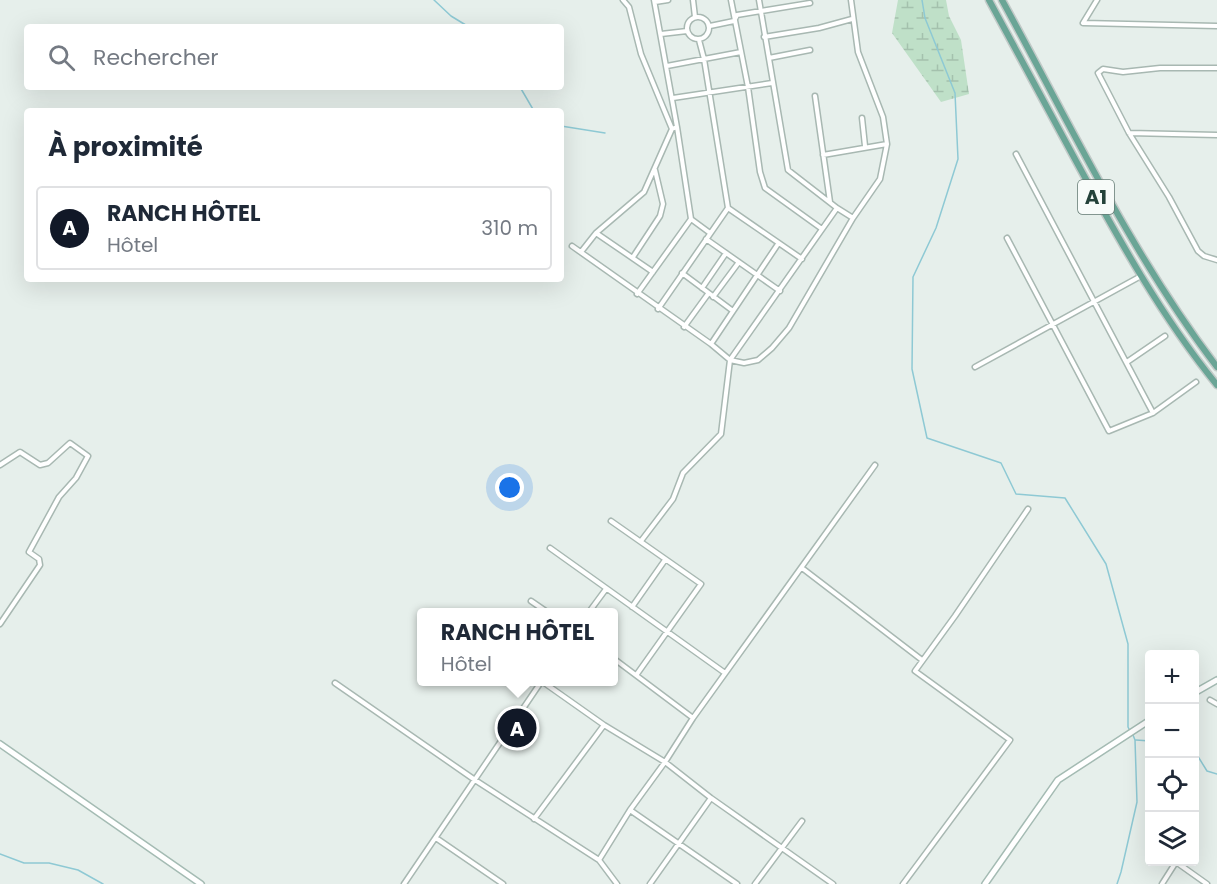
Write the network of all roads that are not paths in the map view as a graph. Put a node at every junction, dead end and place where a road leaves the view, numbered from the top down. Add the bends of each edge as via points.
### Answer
1 (622, 0) edge
2 (668, 0) edge
3 (693, 0) edge
4 (731, 0) edge
5 (759, 0) edge
6 (851, 0) edge
7 (989, 0) edge
8 (1002, 0) edge
9 (1097, 0) edge
10 (655, 1) edge
11 (810, 3) dead end
12 (760, 10) junction
13 (695, 17) junction
14 (852, 19) junction
15 (734, 21) junction
16 (710, 26) junction
17 (1217, 26) edge
18 (687, 31) junction
19 (661, 34) junction
20 (764, 37) junction
21 (699, 40) junction
22 (810, 51) dead end
23 (741, 52) junction
24 (768, 58) junction
25 (704, 59) junction
26 (667, 66) junction
27 (1217, 69) edge
28 (772, 83) junction
29 (748, 87) junction
30 (710, 93) junction
31 (814, 96) dead end
32 (673, 98) junction
33 (862, 118) dead end
34 (675, 128) junction
35 (1129, 133) junction
36 (1217, 135) edge
37 (887, 144) junction
38 (865, 147) junction
39 (1016, 154) dead end
40 (823, 155) junction
41 (655, 170) junction
42 (830, 203) junction
43 (728, 208) junction
44 (837, 208) junction
45 (853, 218) junction
46 (691, 219) junction
47 (822, 229) junction
48 (596, 233) junction
49 (710, 233) junction
50 (1007, 238) dead end
51 (706, 239) junction
52 (778, 244) junction
53 (572, 246) dead end
54 (581, 252) junction
55 (726, 254) junction
56 (633, 257) junction
57 (801, 259) junction
58 (1217, 260) edge
59 (739, 262) junction
60 (653, 272) junction
61 (682, 273) junction
62 (757, 276) junction
63 (1141, 276) junction
64 (702, 288) junction
65 (780, 291) junction
66 (638, 294) junction
67 (708, 294) junction
68 (713, 297) junction
69 (1095, 302) junction
70 (658, 309) junction
71 (733, 311) junction
72 (1053, 325) junction
73 (684, 327) junction
74 (1165, 336) dead end
75 (711, 344) junction
76 (730, 360) junction
77 (1127, 362) junction
78 (975, 367) dead end
79 (1217, 367) edge
80 (1196, 382) dead end
81 (1217, 385) edge
82 (1153, 413) junction
83 (0, 465) edge
84 (875, 465) dead end
85 (1028, 509) dead end
86 (611, 521) dead end
87 (641, 541) junction
88 (550, 548) dead end
89 (665, 560) junction
90 (802, 568) junction
91 (606, 589) junction
92 (531, 601) dead end
93 (632, 607) junction
94 (541, 608) edge
95 (592, 608) edge
96 (0, 624) edge
97 (667, 632) junction
98 (922, 660) junction
99 (618, 661) edge
100 (725, 673) junction
101 (637, 674) junction
102 (1217, 680) edge
103 (335, 683) dead end
104 (539, 686) edge
105 (549, 686) edge
106 (1199, 690) edge
107 (1210, 700) dead end
108 (1217, 704) edge
109 (693, 718) junction
110 (1145, 723) edge
111 (604, 724) junction
112 (0, 744) edge
113 (665, 762) junction
114 (475, 780) junction
115 (711, 798) junction
116 (630, 810) junction
117 (534, 819) junction
118 (802, 821) dead end
119 (436, 838) junction
120 (679, 843) junction
121 (782, 848) junction
122 (599, 860) junction
123 (201, 884) edge
124 (404, 884) edge
125 (503, 884) edge
126 (617, 884) edge
127 (650, 884) edge
128 (737, 884) edge
129 (755, 884) edge
130 (833, 884) edge
131 (903, 884) edge
132 (985, 884) edge
133 (1162, 884) edge
134 (1207, 884) edge

1 - 34 street via 629,7 641,54
2 - 10 street
3 - 13 street
4 - 15 street
5 - 12 street
6 - 14 street
7 - 63 main road, A1
8 - 79 main road, A1 via 1134,242
9 - 17 street via 1083,23
10 - 19 street
11 - 12 street
12 - 15 street via 737,15
12 - 20 street
13 - 16 street via 705,18
13 - 18 street via 688,22
14 - 20 street
14 - 37 street via 858,52 883,117
15 - 16 street
15 - 23 street
16 - 21 street via 708,36
18 - 19 street
18 - 21 street via 691,38
19 - 26 street
20 - 24 street
21 - 25 street
22 - 24 street
23 - 25 street
23 - 29 street
24 - 28 street
25 - 26 street
25 - 30 street
26 - 32 street
27 - 35 street via 1099,70 1099,78
28 - 29 street
28 - 42 street via 788,170
29 - 30 street
29 - 47 street via 765,188
30 - 32 street
30 - 43 street
31 - 40 street
32 - 34 street
33 - 38 street
34 - 41 street
34 - 46 street
35 - 36 street
35 - 58 street via 1198,251
37 - 38 street
37 - 45 street via 880,179
38 - 40 street
39 - 69 street
40 - 42 street
41 - 48 street via 644,192
41 - 56 street via 663,204 660,216
42 - 44 street
43 - 49 street
43 - 52 street
44 - 45 street
44 - 47 street
45 - 76 street via 789,328 772,348 758,360
46 - 49 street
46 - 60 street
47 - 57 street
48 - 54 street
48 - 56 street
49 - 51 street
50 - 72 street
51 - 55 street
51 - 61 street
52 - 57 street
52 - 62 street
53 - 54 street
54 - 66 street
55 - 59 street
55 - 64 street
56 - 60 street
57 - 65 street
59 - 62 street
59 - 68 street
60 - 66 street
61 - 64 street
61 - 70 street
62 - 65 street
62 - 71 street
63 - 69 street
63 - 81 main road, A1
64 - 67 street
65 - 76 street
66 - 70 street
67 - 68 street
67 - 73 street
68 - 71 street
69 - 72 street
69 - 77 street
70 - 73 street
71 - 75 street
72 - 78 street
72 - 82 street via 1109,432
73 - 75 street
74 - 77 street
75 - 76 street
76 - 87 street via 721,434 683,473 673,499
77 - 82 street
80 - 82 street
83 - 96 street via 20,452 40,465 48,463 70,443 88,456 59,497 29,552 39,559 40,565
84 - 90 street
85 - 98 street
86 - 87 street
87 - 89 street
88 - 91 street
89 - 93 street
89 - 97 street via 701,584
90 - 98 street
90 - 100 street
91 - 93 street
91 - 95 street
92 - 94 street
93 - 97 street
97 - 100 street
97 - 101 street
98 - 131 street via 915,670 1010,740
99 - 101 street
100 - 109 street
101 - 109 street
102 - 106 street
103 - 114 street
104 - 114 street
105 - 111 street
107 - 108 street
109 - 113 street
110 - 132 street via 1058,780
111 - 113 street
111 - 117 street
112 - 123 street
113 - 115 street
113 - 116 street
114 - 117 street
114 - 119 street
115 - 120 street
115 - 121 street
116 - 120 street
116 - 122 street
117 - 122 street
118 - 121 street
119 - 124 street
119 - 125 street
120 - 127 street
120 - 128 street
121 - 129 street
121 - 130 street
122 - 126 street
133 - 134 street via 1176,861

